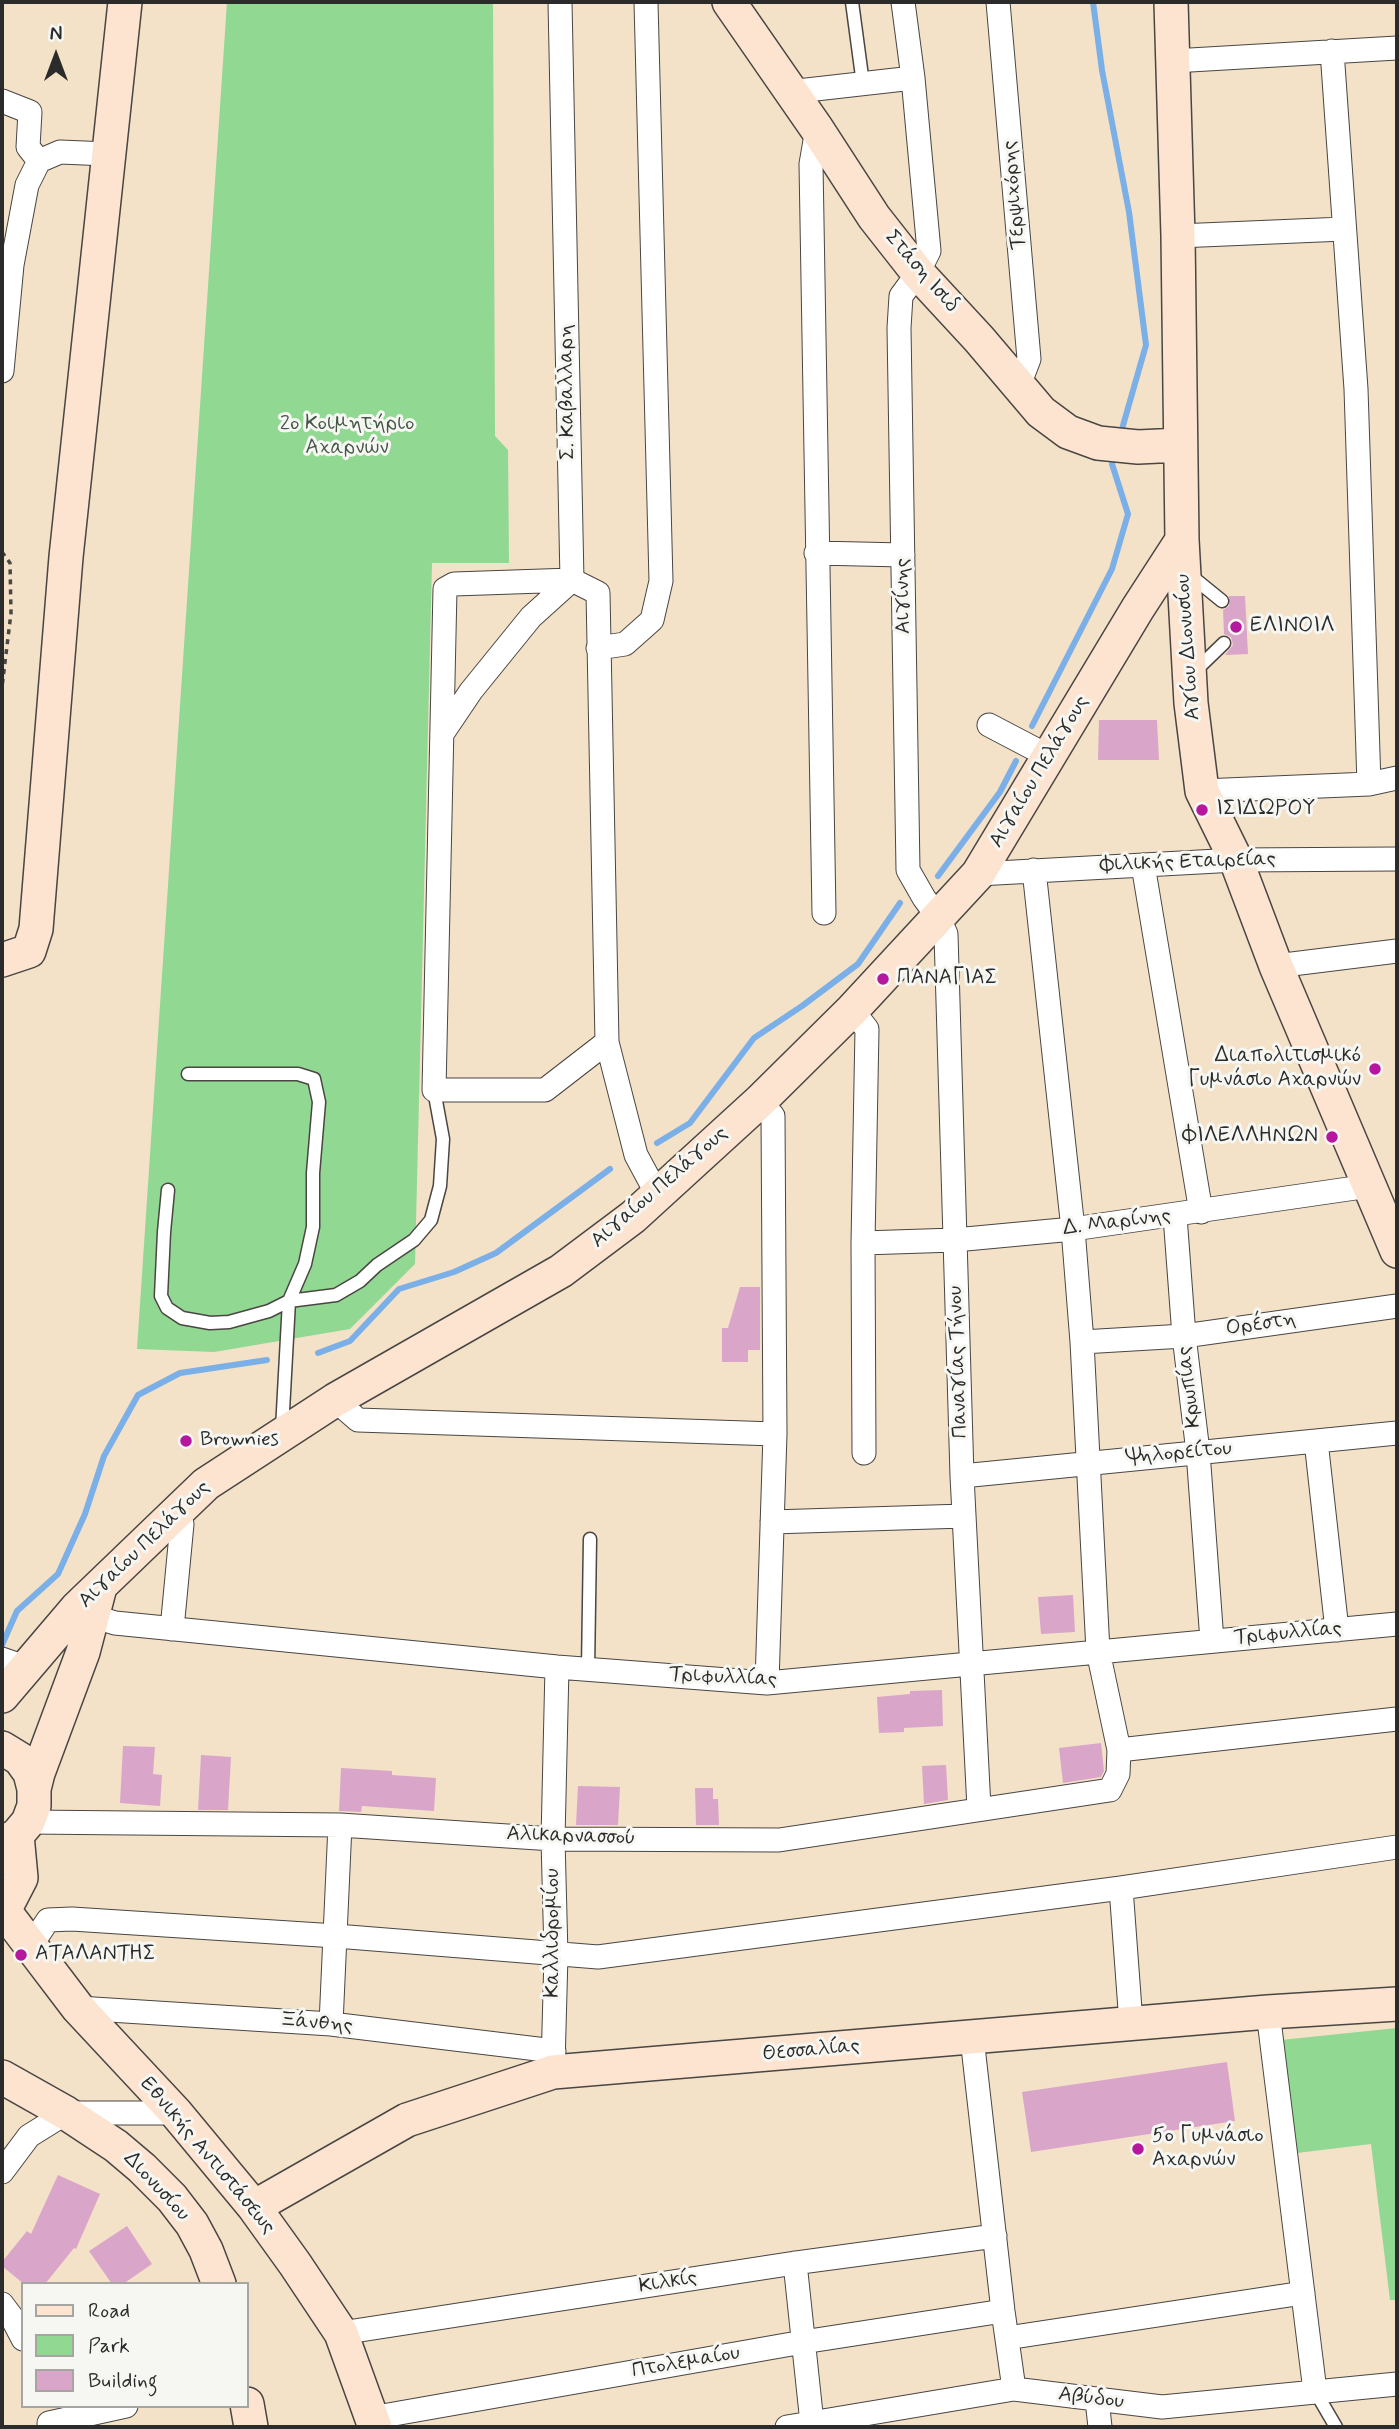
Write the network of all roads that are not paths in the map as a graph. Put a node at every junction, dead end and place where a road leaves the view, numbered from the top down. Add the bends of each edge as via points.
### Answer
1 (124, 2) edge
2 (560, 2) edge
3 (646, 2) edge
4 (729, 2) edge
5 (852, 2) edge
6 (903, 2) edge
7 (998, 2) edge
8 (1171, 2) edge
9 (1397, 48) edge
10 (1332, 51) junction
11 (1173, 61) junction
12 (913, 78) junction
13 (863, 84) junction
14 (789, 92) junction
15 (2, 101) edge
16 (817, 129) junction
17 (108, 154) junction
18 (39, 161) junction
19 (1344, 229) junction
20 (1178, 236) junction
21 (7, 264) edge
22 (918, 272) junction
23 (2, 370) edge
24 (1019, 386) junction
25 (1180, 445) junction
26 (816, 553) junction
27 (903, 555) junction
28 (1183, 555) junction
29 (572, 580) junction
30 (1222, 601) dead end
31 (1224, 643) dead end
32 (598, 648) junction
33 (1189, 677) junction
34 (989, 725) dead end
35 (442, 734) junction
36 (1050, 757) junction
37 (1397, 778) edge
38 (1369, 784) junction
39 (1202, 791) junction
40 (1397, 859) edge
41 (1236, 860) junction
42 (1143, 864) junction
43 (1034, 870) junction
44 (978, 874) junction
45 (824, 913) dead end
46 (938, 917) junction
47 (1397, 951) edge
48 (2, 960) edge
49 (1276, 966) junction
50 (852, 1010) junction
51 (607, 1042) junction
52 (188, 1074) dead end
53 (434, 1090) junction
54 (760, 1101) junction
55 (1369, 1186) junction
56 (168, 1190) dead end
57 (657, 1194) junction
58 (1201, 1212) junction
59 (1175, 1216) junction
60 (1073, 1229) junction
61 (955, 1240) junction
62 (863, 1243) junction
63 (1397, 1251) edge
64 (289, 1301) junction
65 (1397, 1306) edge
66 (1184, 1336) junction
67 (1082, 1342) junction
68 (335, 1400) junction
69 (282, 1433) junction
70 (1397, 1433) edge
71 (775, 1434) junction
72 (1316, 1441) junction
73 (1198, 1452) junction
74 (864, 1453) dead end
75 (1087, 1462) junction
76 (962, 1476) junction
77 (173, 1515) junction
78 (964, 1516) junction
79 (772, 1522) junction
80 (590, 1539) dead end
81 (96, 1602) junction
82 (1397, 1624) edge
83 (172, 1629) junction
84 (1337, 1630) junction
85 (1212, 1641) junction
86 (1098, 1651) junction
87 (13, 1663) edge
88 (971, 1664) junction
89 (557, 1667) junction
90 (588, 1670) junction
91 (767, 1684) junction
92 (2, 1696) edge
93 (1397, 1719) edge
94 (2, 1748) edge
95 (1119, 1750) junction
96 (34, 1789) junction
97 (979, 1808) junction
98 (340, 1825) junction
99 (16, 1834) edge
100 (553, 1839) junction
101 (1397, 1847) edge
102 (1121, 1888) junction
103 (3, 1910) edge
104 (336, 1936) junction
105 (30, 1947) junction
106 (556, 1955) junction
107 (1397, 2004) edge
108 (78, 2008) junction
109 (1268, 2012) junction
110 (1131, 2023) junction
111 (331, 2024) junction
112 (972, 2038) junction
113 (553, 2062) junction
114 (2, 2077) edge
115 (66, 2113) junction
116 (176, 2113) junction
117 (2, 2172) edge
118 (254, 2207) junction
119 (995, 2236) junction
120 (795, 2263) junction
121 (218, 2282) edge
122 (1303, 2293) junction
123 (2, 2304) edge
124 (1003, 2311) junction
125 (341, 2333) junction
126 (21, 2335) edge
127 (1006, 2339) junction
128 (803, 2342) junction
129 (1397, 2384) edge
130 (1014, 2389) junction
131 (1315, 2391) junction
132 (1097, 2400) junction
133 (114, 2408) edge
134 (248, 2408) edge
135 (48, 2419) edge
136 (373, 2422) edge
137 (812, 2423) junction
138 (251, 2427) edge
139 (788, 2427) edge
140 (1100, 2427) edge
141 (1336, 2427) edge

1 - 17 street
2 - 29 street, Σ. Καβαλλαρη
3 - 32 street via 661,581 652,621 625,644
4 - 14 street, Στάση Ισιδ
5 - 13 lane
6 - 12 street, Αιγίνης
7 - 24 street, Τερψιχόρης via 1029,359
8 - 11 street, Αγίου Διονυσίου
9 - 10 street
10 - 11 street
10 - 19 street
11 - 20 street, Αγίου Διονυσίου
12 - 13 street
12 - 22 street, Αιγίνης via 929,251
13 - 14 street
14 - 16 street, Στάση Ισιδ
15 - 18 street via 30,112 28,147
16 - 22 street, Στάση Ισιδ via 874,218
16 - 26 street via 811,164
17 - 18 street via 60,152
17 - 48 street via 66,557 36,929 29,951
18 - 21 street via 27,185
19 - 20 street
19 - 38 street via 1356,389
20 - 25 street, Αγίου Διονυσίου
21 - 23 street
22 - 24 street, Στάση Ισιδ
22 - 27 street, Αιγίνης via 901,296 899,328
24 - 25 street, Στάση Ισιδ via 1041,412 1068,432 1098,443
25 - 28 street, Αγίου Διονυσίου
26 - 27 street
26 - 45 street
27 - 46 street, Αιγίνης via 908,870
28 - 30 lane
28 - 33 street, Αγίου Διονυσίου
28 - 36 street, Αιγαίου Πελάγους via 1138,608
29 - 32 street via 598,593
29 - 35 street via 531,617
29 - 35 street via 454,584 445,589
31 - 33 lane
32 - 51 street
33 - 39 street, Αγίου Διονυσίου
34 - 36 street
35 - 53 street
36 - 44 street, Αιγαίου Πελάγους
37 - 38 street
38 - 39 street
39 - 41 street, Αγίου Διονυσίου
40 - 41 street, Φιλικής Εταιρείας
41 - 42 street, Φιλικής Εταιρείας
41 - 49 street, Αγίου Διονυσίου
42 - 43 street, Φιλικής Εταιρείας
42 - 58 street
43 - 44 street, Φιλικής Εταιρείας
43 - 60 street
44 - 46 street, Αιγαίου Πελάγους
46 - 50 street, Αιγαίου Πελάγους
46 - 61 street, Παναγίας Τήνου via 946,933
47 - 49 street
49 - 55 street, Αγίου Διονυσίου
50 - 54 street, Αιγαίου Πελάγους
50 - 62 street via 867,1029
51 - 53 street via 545,1090
51 - 57 street via 636,1155
52 - 64 lane via 298,1074 314,1079 319,1102 313,1227 305,1264
53 - 64 lane via 443,1139 432,1220 360,1282 336,1295
54 - 57 street, Αιγαίου Πελάγους
54 - 71 street via 773,1115
55 - 58 street, Δ. Μαρίνης
55 - 63 street, Αγίου Διονυσίου
56 - 64 lane via 161,1296 167,1308 182,1318 229,1322
57 - 68 street, Αιγαίου Πελάγους via 561,1271
58 - 59 street, Δ. Μαρίνης
59 - 60 street, Δ. Μαρίνης
59 - 66 street, Κρωπίας
60 - 61 street, Δ. Μαρίνης
60 - 67 street
61 - 62 street, Δ. Μαρίνης
61 - 76 street, Παναγίας Τήνου
62 - 74 street
64 - 69 lane
65 - 66 street, Ορέστη
66 - 67 street, Ορέστη
66 - 73 street, Κρωπίας
67 - 75 street
68 - 69 street, Αιγαίου Πελάγους
68 - 71 street via 358,1420
69 - 77 street, Αιγαίου Πελάγους via 206,1484
70 - 72 street, Ψηλορείτου
71 - 79 street
72 - 73 street, Ψηλορείτου
72 - 84 street
73 - 75 street, Ψηλορείτου
73 - 85 street, Κρωπίας
75 - 76 street, Ψηλορείτου
75 - 86 street
76 - 78 street, Παναγίας Τήνου
77 - 81 street, Αιγαίου Πελάγους
77 - 83 street via 182,1524
78 - 79 street
78 - 88 street, Παναγίας Τήνου
79 - 91 street
80 - 90 lane
81 - 83 street, Τριφυλλίας via 116,1623
81 - 87 street, Αιγαίου Πελάγους
81 - 96 street
82 - 84 street, Τριφυλλίας
83 - 89 street, Τριφυλλίας
84 - 85 street, Τριφυλλίας
85 - 86 street, Τριφυλλίας
86 - 88 street, Τριφυλλίας
86 - 95 street
87 - 92 street, Αιγαίου Πελάγους
88 - 91 street, Τριφυλλίας
88 - 97 street, Παναγίας Τήνου
89 - 90 street, Τριφυλλίας
89 - 100 street, Καλλιδρομίου
90 - 91 street, Τριφυλλίας
93 - 95 street
94 - 96 street via 20,1759
95 - 97 street, Αλικαρνασσού via 1118,1774 1110,1790
96 - 99 street via 34,1806
97 - 100 street, Αλικαρνασσού via 779,1840
98 - 99 street, Αλικαρνασσού
98 - 100 street, Αλικαρνασσού
98 - 104 street
99 - 103 street via 21,1878
100 - 106 street, Καλλιδρομίου
101 - 102 street
102 - 106 street via 598,1957
102 - 110 street
103 - 105 street, Εθνικής Αντιστάσεως
104 - 105 street via 72,1919 48,1920
104 - 106 street
104 - 111 street
105 - 108 street, Εθνικής Αντιστάσεως
106 - 113 street, Καλλιδρομίου
107 - 109 street, Θεσσαλίας
108 - 111 street, Ξάνθης
108 - 116 street, Εθνικής Αντιστάσεως
109 - 110 street, Θεσσαλίας
109 - 122 street
110 - 112 street, Θεσσαλίας
111 - 113 street, Ξάνθης
112 - 113 street, Θεσσαλίας
112 - 119 street
113 - 118 street, Θεσσαλίας via 407,2120
114 - 115 street, Διονυσίου
115 - 116 street
115 - 117 street via 29,2136
115 - 121 street, Διονυσίου via 116,2146 172,2198 206,2250
116 - 118 street, Εθνικής Αντιστάσεως
118 - 125 street, Εθνικής Αντιστάσεως
119 - 120 street, Κιλκίς
119 - 124 street
120 - 125 street, Κιλκίς
120 - 128 street
122 - 127 street
122 - 131 street
123 - 126 street
124 - 127 street
124 - 128 street, Πτολεμαίου
125 - 136 street, Εθνικής Αντιστάσεως
127 - 130 street
128 - 136 street, Πτολεμαίου
128 - 137 street
129 - 131 street, Αβύδου
130 - 132 street, Αβύδου
130 - 137 street, Αβύδου
131 - 132 street, Αβύδου via 1162,2407
131 - 141 lane
132 - 140 street
133 - 135 street
134 - 138 street
137 - 139 street, Αβύδου

